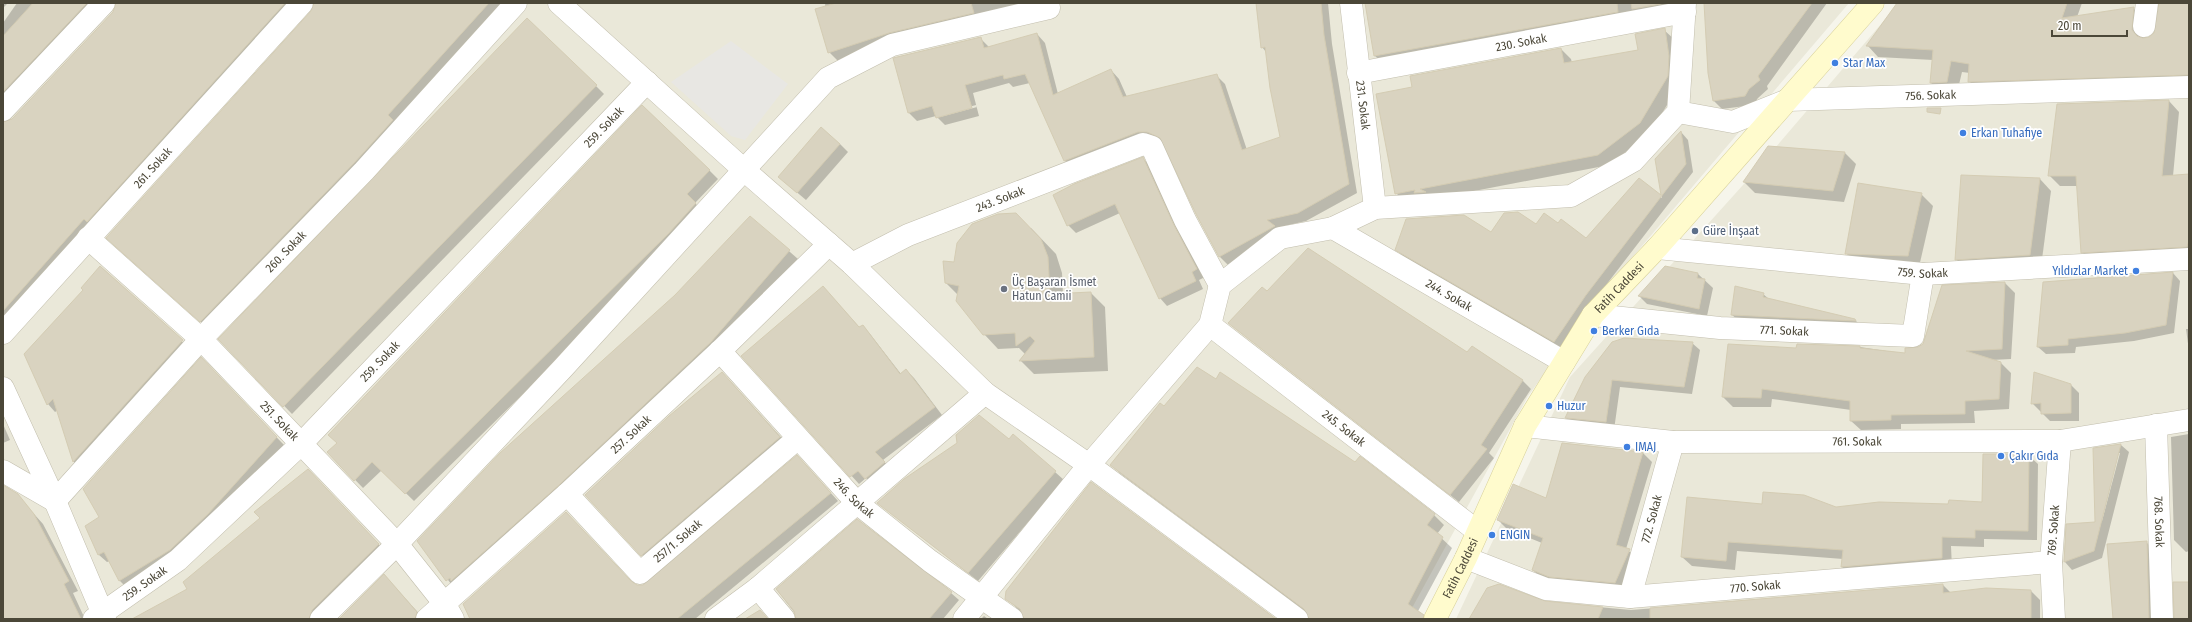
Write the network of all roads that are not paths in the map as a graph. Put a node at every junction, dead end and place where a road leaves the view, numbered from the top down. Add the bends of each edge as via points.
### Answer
1 (104, 3) edge
2 (302, 3) edge
3 (516, 3) edge
4 (559, 3) edge
5 (1048, 3) edge
6 (1351, 3) edge
7 (1874, 3) edge
8 (2147, 3) edge
9 (1685, 8) edge
10 (2144, 26) dead end
11 (1358, 73) junction
12 (647, 82) junction
13 (2189, 87) edge
14 (1788, 100) junction
15 (3, 110) edge
16 (1678, 112) junction
17 (743, 169) junction
18 (1375, 208) junction
19 (1333, 228) junction
20 (88, 238) junction
21 (829, 244) junction
22 (1657, 248) junction
23 (2189, 259) edge
24 (852, 264) junction
25 (1923, 274) junction
26 (1220, 285) junction
27 (1593, 315) junction
28 (1210, 326) junction
29 (3, 333) edge
30 (201, 339) junction
31 (720, 351) junction
32 (1564, 362) junction
33 (3, 388) edge
34 (985, 393) junction
35 (2189, 420) edge
36 (2156, 425) junction
37 (1525, 426) junction
38 (797, 439) junction
39 (2060, 441) junction
40 (1673, 442) junction
41 (301, 444) junction
42 (1089, 465) junction
43 (3, 471) edge
44 (567, 494) junction
45 (55, 501) junction
46 (857, 503) junction
47 (1477, 532) junction
48 (397, 544) junction
49 (1466, 558) junction
50 (2051, 562) junction
51 (758, 588) junction
52 (984, 597) junction
53 (1630, 597) junction
54 (448, 611) edge
55 (101, 618) edge
56 (321, 619) edge
57 (427, 619) edge
58 (716, 619) edge
59 (784, 619) edge
60 (964, 619) edge
61 (1012, 619) edge
62 (1297, 619) edge
63 (1435, 619) edge
64 (2054, 619) edge
65 (2162, 619) edge

1 - 15 street
2 - 20 street, 261. Sokak
3 - 30 street, 260. Sokak via 364,171
4 - 12 street
5 - 17 street via 1049,8 892,45 828,78
6 - 11 street, 231. Sokak
7 - 14 main road, Fatih Caddesi
8 - 10 street
9 - 11 street, 230. Sokak
9 - 16 street
11 - 18 street, 231. Sokak
12 - 17 street
12 - 41 street, 259. Sokak
13 - 14 street, 756. Sokak
14 - 16 street, 756. Sokak via 1733,122
14 - 22 main road, Fatih Caddesi
16 - 18 street via 1633,161 1571,196
17 - 21 street
17 - 48 street via 563,368
18 - 19 street
19 - 26 street via 1280,238
19 - 32 street, 244. Sokak
20 - 29 street, 261. Sokak
20 - 30 street, 251. Sokak
21 - 24 street
21 - 31 street, 257. Sokak
22 - 25 street, 759. Sokak
22 - 27 main road, Fatih Caddesi
23 - 25 street, 759. Sokak
24 - 26 street, 243. Sokak via 916,232 1143,144 1152,148 1184,220
24 - 34 street
25 - 27 street, 771. Sokak via 1913,336 1720,328
26 - 28 street
27 - 32 main road, Fatih Caddesi
28 - 42 street
28 - 47 street, 245. Sokak
30 - 41 street, 251. Sokak
30 - 45 street, 260. Sokak
31 - 38 street, 246. Sokak
31 - 44 street, 257. Sokak
32 - 37 main road, Fatih Caddesi
33 - 45 street
34 - 42 street
34 - 46 street
35 - 36 street, 761. Sokak
36 - 39 street, 761. Sokak
36 - 65 street, 768. Sokak
37 - 40 street, 761. Sokak
37 - 47 main road, Fatih Caddesi
38 - 44 street, 257/1. Sokak via 640,573
38 - 46 street, 246. Sokak
39 - 40 street, 761. Sokak
39 - 50 street, 769. Sokak
40 - 53 street, 772. Sokak
41 - 48 street, 251. Sokak
41 - 55 street, 259. Sokak via 178,560
42 - 52 street
42 - 62 street
43 - 45 street
44 - 54 street, 257. Sokak
45 - 55 street
46 - 51 street
46 - 52 street, 246. Sokak via 930,560
47 - 49 main road, Fatih Caddesi
48 - 54 street, 251. Sokak
48 - 56 street
49 - 53 street, 770. Sokak via 1546,589
49 - 63 main road, Fatih Caddesi
50 - 53 street, 770. Sokak
50 - 64 street, 769. Sokak
51 - 58 street
51 - 59 street
52 - 60 street
52 - 61 street, 246. Sokak
54 - 57 street, 257. Sokak

